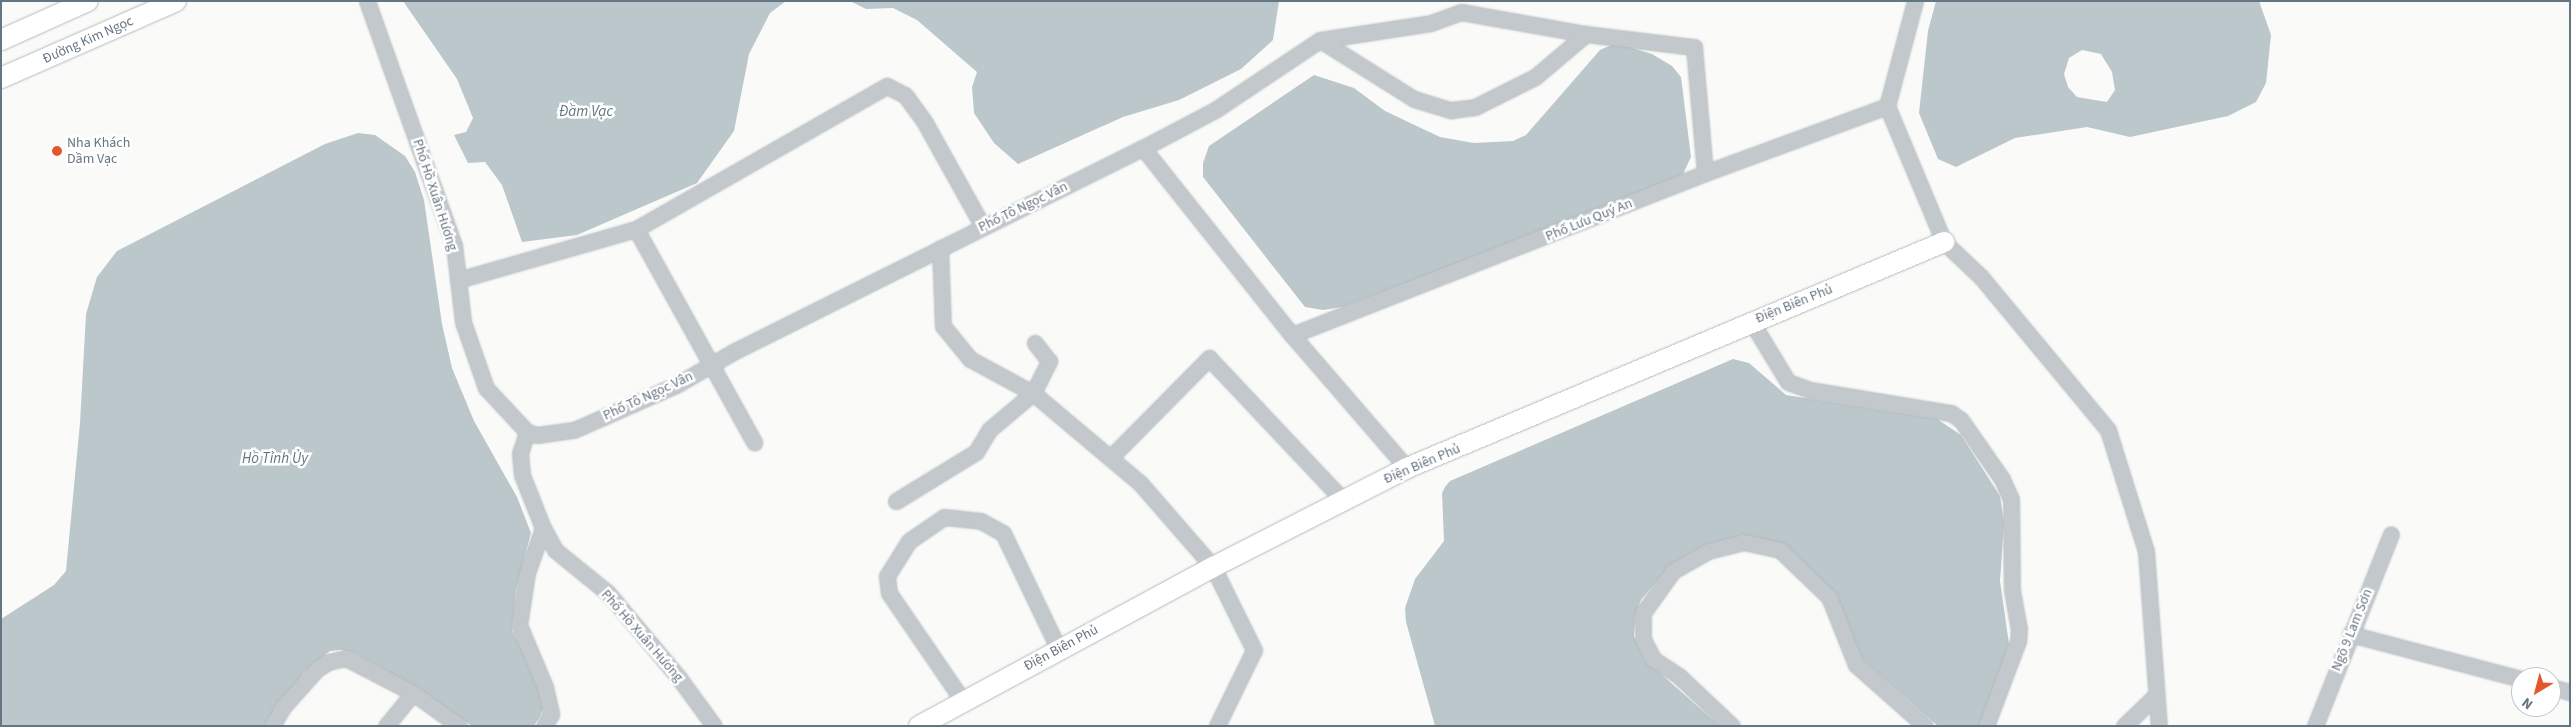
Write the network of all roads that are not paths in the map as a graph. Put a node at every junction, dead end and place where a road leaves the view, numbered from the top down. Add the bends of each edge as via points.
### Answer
1 (88, 1) edge
2 (176, 1) edge
3 (367, 1) edge
4 (1915, 1) edge
5 (1586, 34) junction
6 (1, 40) edge
7 (1320, 40) junction
8 (1, 78) edge
9 (1887, 106) junction
10 (1143, 148) junction
11 (1705, 173) junction
12 (983, 227) junction
13 (636, 229) junction
14 (1944, 242) junction
15 (940, 248) junction
16 (458, 280) junction
17 (1751, 321) junction
18 (1292, 335) junction
19 (1035, 343) dead end
20 (711, 365) junction
21 (1033, 393) junction
22 (527, 432) junction
23 (754, 442) dead end
24 (1110, 458) junction
25 (1407, 468) junction
26 (1342, 499) junction
27 (896, 501) dead end
28 (543, 528) junction
29 (2391, 534) dead end
30 (1213, 567) junction
31 (2350, 634) junction
32 (1059, 650) junction
33 (2511, 676) edge
34 (413, 693) junction
35 (2155, 696) junction
36 (963, 701) junction
37 (272, 726) edge
38 (386, 726) edge
39 (459, 726) edge
40 (544, 726) edge
41 (714, 726) edge
42 (919, 726) edge
43 (1217, 726) edge
44 (1732, 726) edge
45 (1925, 726) edge
46 (1986, 726) edge
47 (2124, 726) edge
48 (2159, 726) edge
49 (2315, 726) edge

1 - 6 street
2 - 8 street, Đường Kim Ngọc
3 - 16 street, Phố Hồ Xuân Hương via 454,244
4 - 9 street
5 - 7 street via 1461,12 1431,23
5 - 7 street via 1535,77 1475,107 1451,110 1414,99
5 - 11 street via 1694,47
7 - 10 street, Phố Tô Ngọc Vân via 1215,110
9 - 11 street, Phố Lưu Quý An
9 - 14 street
10 - 12 street, Phố Tô Ngọc Vân
10 - 18 street
11 - 18 street, Phố Lưu Quý An
12 - 13 street via 924,121 904,95 887,86
12 - 15 street, Phố Tô Ngọc Vân
13 - 16 street
13 - 20 street
14 - 17 street, Điện Biên Phủ
14 - 35 street via 1981,277 2108,430 2146,551
15 - 20 street, Phố Tô Ngọc Vân
15 - 21 street via 943,326 970,359
16 - 22 street, Phố Hồ Xuân Hương via 463,322 486,388
17 - 25 street, Điện Biên Phủ
17 - 46 street via 1788,382 1804,389 1951,413 1961,420 2002,479 2010,499 2012,590 2019,628 2018,641
18 - 25 street
19 - 21 street via 1049,361
20 - 22 street, Phố Tô Ngọc Vân via 676,385 574,430 538,435
20 - 23 street
21 - 24 street
21 - 27 street via 989,430 976,452
22 - 28 street, Phố Hồ Xuân Hương via 520,453 522,476
24 - 26 street via 1208,358
24 - 30 street via 1140,483
25 - 26 street, Điện Biên Phủ
26 - 30 street, Điện Biên Phủ
28 - 40 street via 527,573 519,625 545,687 551,714
28 - 41 street, Phố Hồ Xuân Hương via 555,550 608,593 679,678
29 - 31 street, Ngõ 9 Lam Sơn
30 - 32 street, Điện Biên Phủ
30 - 43 street via 1254,650
31 - 33 street
31 - 49 street, Ngõ 9 Lam Sơn
32 - 36 street, Điện Biên Phủ
32 - 36 street via 1003,533 981,521 944,517 909,541 887,576 890,593
34 - 37 street via 366,666 346,658 335,660 317,669
34 - 38 street
34 - 39 street
35 - 47 street
35 - 48 street
36 - 42 street, Điện Biên Phủ
44 - 45 street via 1679,676 1654,660 1643,639 1643,613 1673,571 1708,551 1743,542 1780,550 1829,597 1856,665

